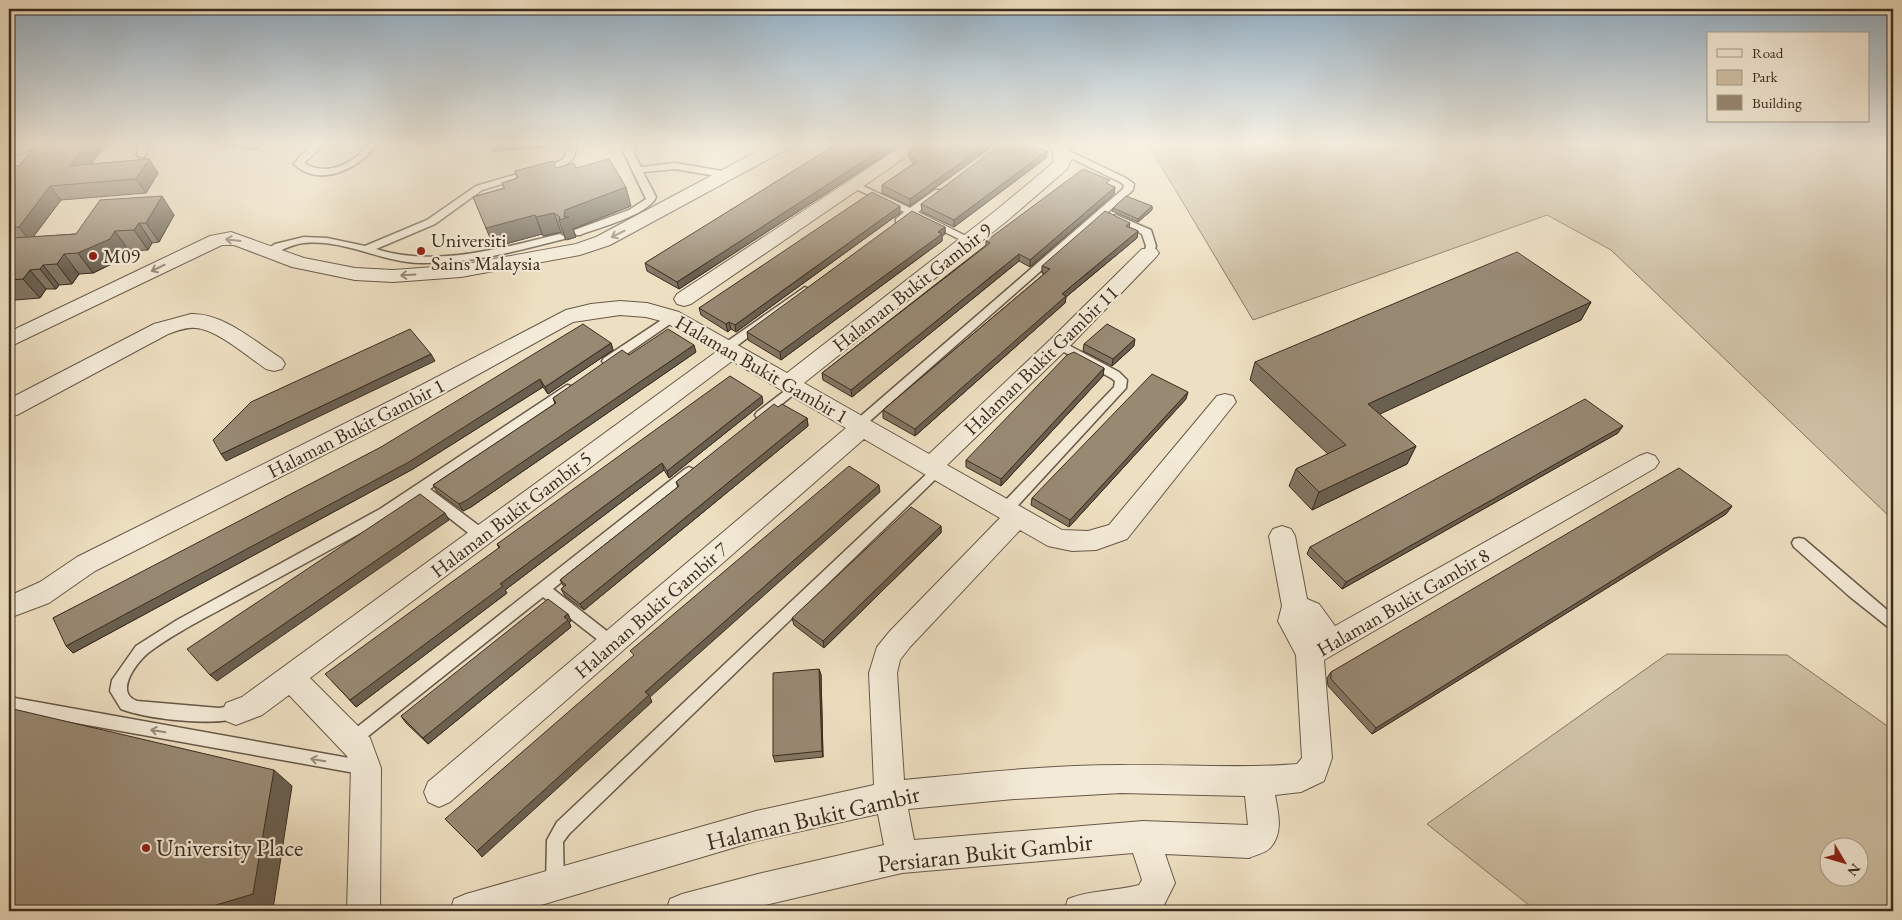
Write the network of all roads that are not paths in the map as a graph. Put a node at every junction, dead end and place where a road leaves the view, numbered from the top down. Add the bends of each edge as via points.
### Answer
1 (483, 187) edge
2 (645, 187) edge
3 (704, 187) edge
4 (852, 187) edge
5 (859, 187) edge
6 (946, 187) edge
7 (1034, 187) edge
8 (1129, 187) edge
9 (911, 212) junction
10 (1102, 212) junction
11 (887, 230) edge
12 (576, 232) edge
13 (560, 237) edge
14 (971, 241) junction
15 (366, 249) junction
16 (268, 252) junction
17 (1149, 253) joint
18 (815, 283) edge
19 (678, 308) junction
20 (9, 340) edge
21 (1059, 344) junction
22 (729, 349) junction
23 (274, 364) dead end
24 (599, 367) edge
25 (575, 384) edge
26 (792, 386) junction
27 (1225, 402) dead end
28 (9, 409) edge
29 (749, 424) edge
30 (861, 426) junction
31 (703, 460) edge
32 (1647, 462) dead end
33 (934, 468) junction
34 (421, 489) junction
35 (1012, 513) junction
36 (481, 535) junction
37 (1282, 536) dead end
38 (1799, 543) dead end
39 (86, 564) junction
40 (543, 588) junction
41 (9, 602) edge
42 (9, 607) edge
43 (1893, 623) edge
44 (612, 643) junction
45 (1320, 648) junction
46 (290, 678) junction
47 (9, 704) edge
48 (236, 712) joint
49 (352, 740) junction
50 (366, 768) junction
51 (1258, 782) junction
52 (439, 792) dead end
53 (890, 796) junction
54 (1143, 837) junction
55 (902, 857) junction
56 (555, 885) junction
57 (363, 911) edge
58 (466, 911) edge
59 (682, 911) edge
60 (1080, 911) edge

1 - 15 lane via 432,222
2 - 12 lane via 651,197 647,204
3 -> 16 street via 603,241 461,271 393,276 355,274 299,263
4 - 19 street
5 - 9 lane
6 - 9 lane
7 - 14 street, Halaman Bukit Gambir 9
8 - 10 lane
9 - 11 lane
9 - 14 lane
10 - 17 lane via 1147,232 1151,246
10 - 30 lane
13 - 15 lane via 488,253 423,260 396,258
14 - 26 street, Halaman Bukit Gambir 9
15 - 16 lane via 304,240
16 -> 20 street via 231,238 217,240
17 - 21 street, Halaman Bukit Gambir 11
18 - 22 lane
19 - 22 street, Halaman Bukit Gambir 1
19 - 24 lane
19 - 39 street, Halaman Bukit Gambir 1 via 620,308 566,317 420,396
21 - 33 street, Halaman Bukit Gambir 11
21 - 35 lane via 1116,375 1121,380 1120,388
22 - 26 street, Halaman Bukit Gambir 1
22 - 36 street, Halaman Bukit Gambir 5
23 - 28 street via 210,324 182,322 161,329
25 - 34 lane
26 - 29 lane
26 - 30 street, Halaman Bukit Gambir 1
27 - 35 street, Halaman Bukit Gambir 1 via 1118,532 1111,536 1065,541
30 - 33 street, Halaman Bukit Gambir 1
30 - 44 street, Halaman Bukit Gambir 7
31 - 40 lane
32 - 45 street, Halaman Bukit Gambir 8
33 - 35 street, Halaman Bukit Gambir 1
33 - 56 lane via 562,828 555,840
34 - 36 lane
34 - 48 lane via 385,513 182,624 141,650 119,680 118,692 126,704 137,708 219,715
35 - 53 street via 888,656 883,672
36 - 46 street, Halaman Bukit Gambir 5
37 - 45 street via 1295,606 1292,621
38 - 43 lane
39 - 41 street, Halaman Bukit Gambir 1 via 57,571 18,593
39 - 42 street, Halaman Bukit Gambir 1 via 65,581 28,602
40 - 44 lane
40 - 49 lane
44 - 52 street, Halaman Bukit Gambir 7
45 - 51 street, Halaman Bukit Gambir 8 via 1317,758 1313,771 1301,778
46 - 48 street, Halaman Bukit Gambir 5 via 252,706
46 - 49 street
50 -> 47 lane
49 - 50 street via 359,748
50 - 57 street
51 - 53 street, Halaman Bukit Gambir via 1121,779 1014,784
51 - 54 street, Persiaran Bukit Gambir via 1264,827 1259,837 1249,842
53 - 55 street
53 - 56 street, Halaman Bukit Gambir via 756,826
54 - 55 street, Persiaran Bukit Gambir
54 - 60 street via 1159,883 1149,899
55 - 59 street, Persiaran Bukit Gambir
56 - 58 street, Halaman Bukit Gambir

